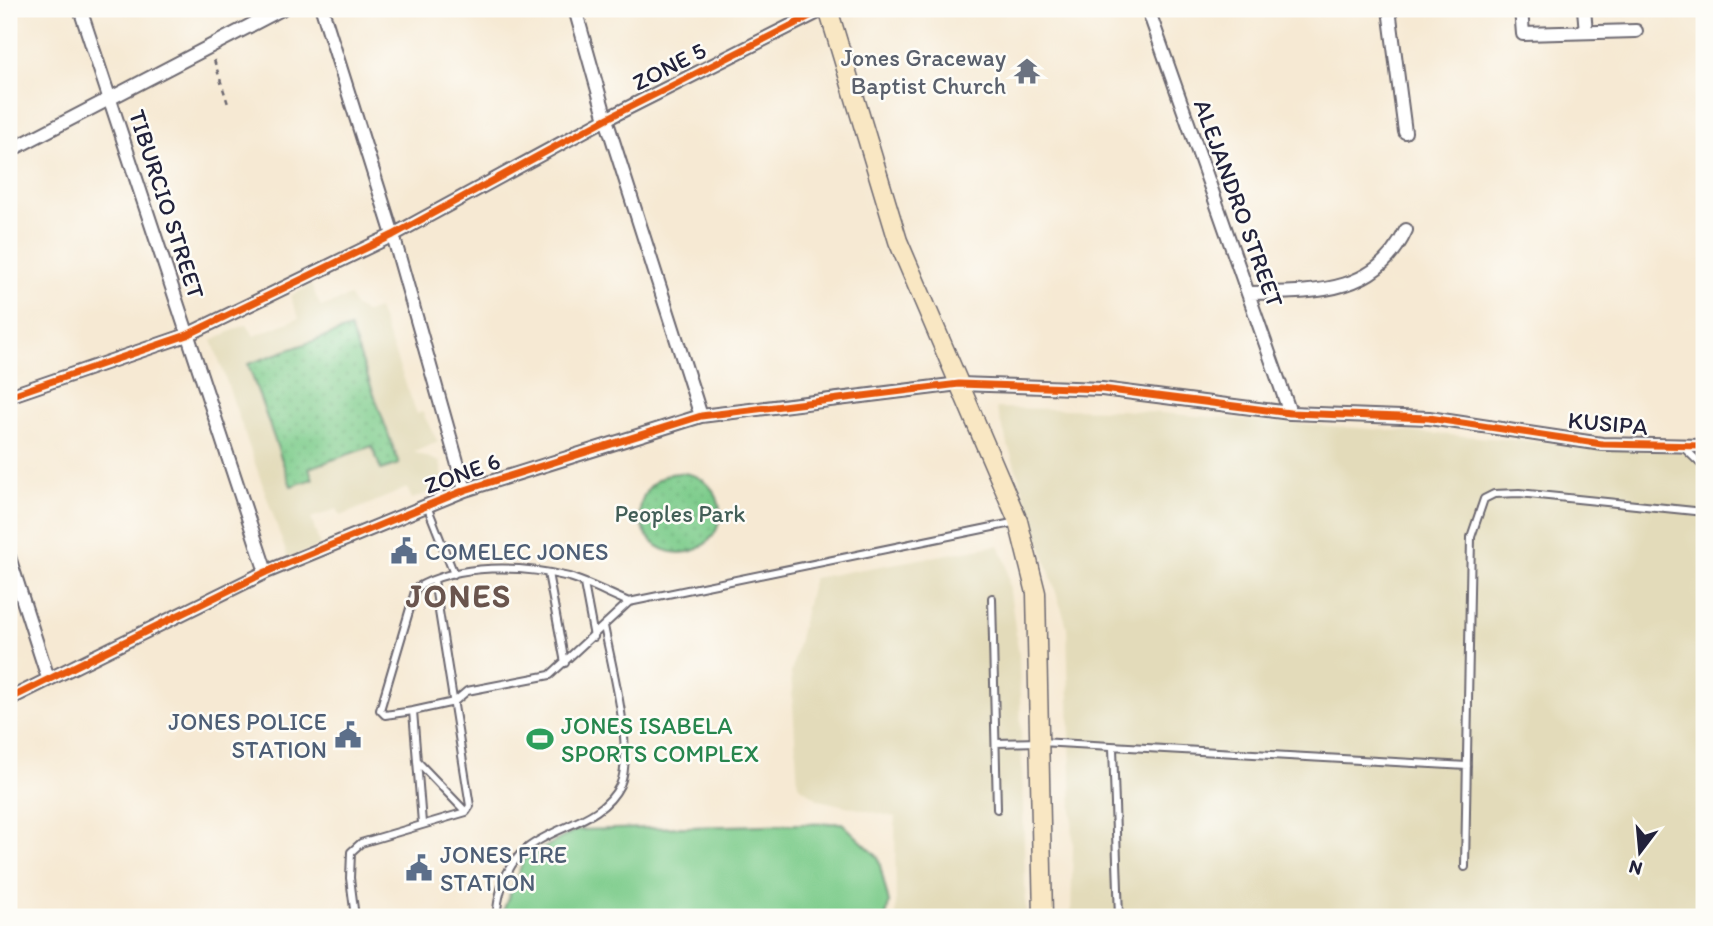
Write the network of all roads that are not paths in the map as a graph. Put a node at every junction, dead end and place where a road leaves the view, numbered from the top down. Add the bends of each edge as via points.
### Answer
1 (80, 9) edge
2 (282, 9) edge
3 (322, 9) edge
4 (575, 9) edge
5 (826, 9) edge
6 (1148, 9) edge
7 (1389, 9) edge
8 (1521, 9) edge
9 (1584, 9) edge
10 (1636, 31) dead end
11 (1586, 32) junction
12 (111, 98) junction
13 (606, 119) junction
14 (1405, 132) dead end
15 (9, 151) edge
16 (1406, 230) dead end
17 (393, 235) junction
18 (1249, 293) junction
19 (187, 335) junction
20 (959, 384) junction
21 (9, 396) edge
22 (1290, 413) junction
23 (701, 416) junction
24 (1682, 446) junction
25 (1704, 446) edge
26 (1704, 467) edge
27 (465, 490) junction
28 (427, 506) junction
29 (1704, 512) edge
30 (1018, 521) junction
31 (9, 557) edge
32 (266, 572) junction
33 (548, 573) junction
34 (454, 575) junction
35 (434, 580) junction
36 (584, 583) junction
37 (992, 598) dead end
38 (629, 602) junction
39 (604, 626) junction
40 (594, 637) junction
41 (565, 663) junction
42 (48, 678) junction
43 (9, 699) edge
44 (454, 702) junction
45 (413, 711) junction
46 (1040, 742) junction
47 (996, 743) junction
48 (1113, 748) junction
49 (417, 761) junction
50 (1467, 766) junction
51 (997, 808) dead end
52 (466, 812) junction
53 (422, 823) junction
54 (1465, 867) dead end
55 (355, 917) edge
56 (497, 917) edge
57 (1043, 917) edge
58 (1119, 917) edge

1 - 12 street, TIBURCIO STREET
2 - 12 street
3 - 17 street
4 - 13 street
5 - 13 street, ZONE 5
5 - 20 main road via 898,241
6 - 18 street, ALEJANDRO STREET
7 - 14 street
8 - 11 street via 1523,34
9 - 11 street
10 - 11 street
12 - 15 street
12 - 19 street, TIBURCIO STREET
13 - 17 street, ZONE 5
13 - 23 street
16 - 18 street via 1391,258 1346,286
17 - 19 street, ZONE 5
17 - 27 street
18 - 22 street, ALEJANDRO STREET
19 - 21 street, ZONE 5
19 - 32 street, TIBURCIO STREET
20 - 22 street, ZONE 6 via 1102,389
20 - 23 street, ZONE 6
20 - 30 main road
22 - 24 street, KUSIPA via 1429,418 1602,444
23 - 27 street, ZONE 6
24 - 25 street, KUSIPA
24 - 26 lane
27 - 28 street, ZONE 6
28 - 32 street, ZONE 6
28 - 34 lane
29 - 50 lane via 1518,493 1484,499 1471,537
30 - 38 lane
30 - 46 main road via 1036,593
31 - 42 street
32 - 42 street, ZONE 6
33 - 34 lane via 505,568
33 - 36 lane
33 - 41 lane
34 - 35 lane
35 - 44 lane
35 - 45 lane via 416,588 409,604 380,710 385,715
36 - 38 lane
36 - 40 lane
37 - 47 lane
38 - 39 lane
39 - 40 lane
39 - 56 lane via 622,719 624,764 619,786 595,812 536,840 519,854 507,871
40 - 41 lane
41 - 44 lane via 550,676 467,691
42 - 43 street, ZONE 6
44 - 45 lane
44 - 52 lane via 471,802
45 - 49 lane
46 - 47 lane
46 - 48 lane
46 - 57 main road
47 - 51 lane
48 - 50 lane
48 - 58 lane
49 - 52 lane
49 - 53 lane
50 - 54 lane
52 - 53 lane
53 - 55 lane via 361,843 351,852

